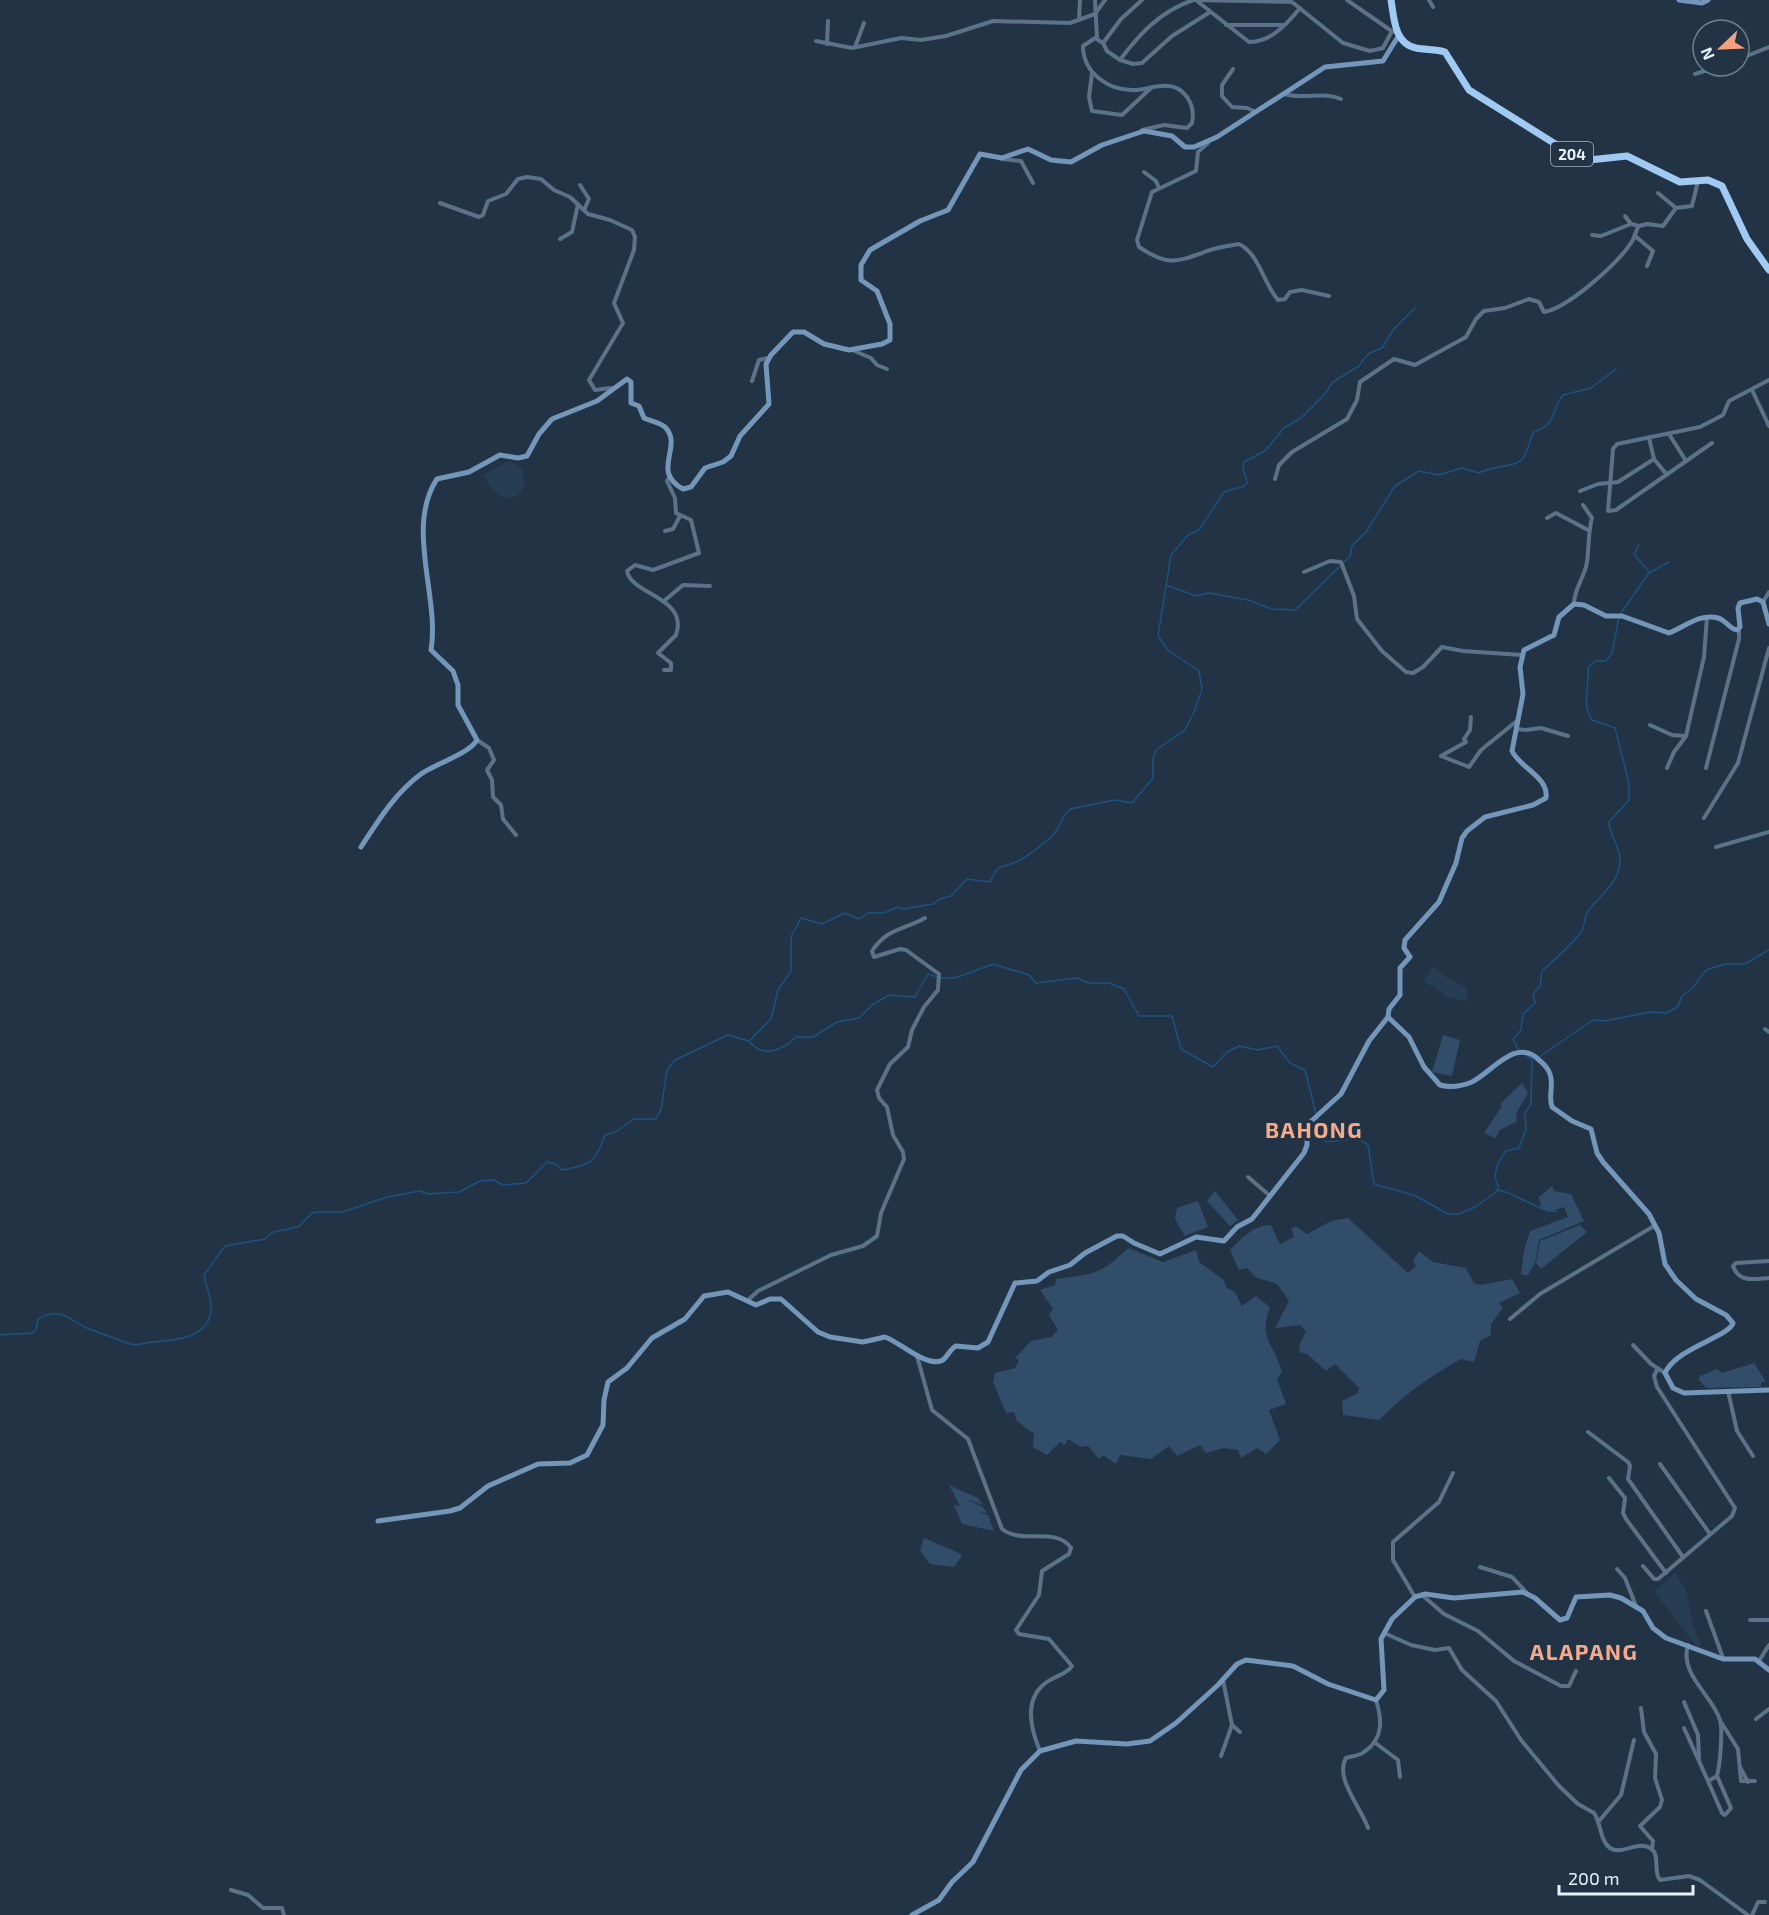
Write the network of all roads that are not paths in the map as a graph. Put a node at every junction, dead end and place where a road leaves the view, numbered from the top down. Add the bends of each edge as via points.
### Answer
1 (1080, 0) edge
2 (1095, 0) edge
3 (1105, 0) edge
4 (1142, 0) edge
5 (1195, 0) edge
6 (1347, 0) edge
7 (1391, 0) edge
8 (1429, 0) edge
9 (1679, 0) edge
10 (1708, 0) edge
11 (1292, 1) edge
12 (1433, 7) dead end
13 (1300, 8) junction
14 (1210, 12) junction
15 (1095, 14) junction
16 (1079, 20) junction
17 (828, 21) dead end
18 (864, 23) dead end
19 (1226, 25) junction
20 (1283, 26) junction
21 (1396, 33) junction
22 (1097, 38) junction
23 (816, 41) dead end
24 (1103, 43) junction
25 (827, 44) junction
26 (1769, 47) edge
27 (855, 48) junction
28 (1751, 54) edge
29 (1120, 60) junction
30 (1233, 69) dead end
31 (1092, 72) junction
32 (1151, 87) junction
33 (1284, 94) junction
34 (1341, 99) dead end
35 (1257, 112) junction
36 (1139, 132) junction
37 (1211, 141) junction
38 (1000, 158) junction
39 (1144, 171) dead end
40 (1698, 181) junction
41 (1033, 183) dead end
42 (580, 185) dead end
43 (1160, 188) junction
44 (1658, 193) dead end
45 (440, 203) dead end
46 (578, 204) junction
47 (1676, 208) junction
48 (584, 210) junction
49 (1625, 216) dead end
50 (1631, 224) junction
51 (1639, 226) junction
52 (1592, 235) dead end
53 (1635, 236) junction
54 (560, 239) dead end
55 (1647, 266) dead end
56 (1769, 270) edge
57 (1329, 296) dead end
58 (850, 349) junction
59 (768, 358) junction
60 (887, 369) dead end
61 (752, 381) dead end
62 (1769, 381) edge
63 (611, 388) junction
64 (1752, 390) junction
65 (1769, 426) edge
66 (1669, 434) junction
67 (1649, 438) junction
68 (1713, 443) dead end
69 (1654, 459) junction
70 (1686, 461) junction
71 (1667, 475) junction
72 (670, 476) junction
73 (1275, 479) dead end
74 (1609, 485) junction
75 (1580, 491) dead end
76 (1583, 505) dead end
77 (680, 516) junction
78 (1546, 518) dead end
79 (1588, 530) junction
80 (665, 531) dead end
81 (1304, 572) dead end
82 (710, 586) dead end
83 (1769, 592) edge
84 (664, 601) junction
85 (1763, 602) junction
86 (1574, 604) junction
87 (1707, 617) junction
88 (1769, 624) edge
89 (1739, 629) junction
90 (1769, 648) edge
91 (1522, 655) junction
92 (664, 670) dead end
93 (1472, 717) dead end
94 (1518, 720) junction
95 (1650, 725) dead end
96 (1516, 729) junction
97 (1568, 736) dead end
98 (1686, 736) junction
99 (477, 740) junction
100 (1667, 768) dead end
101 (1706, 768) dead end
102 (1704, 818) dead end
103 (1769, 832) edge
104 (516, 835) dead end
105 (362, 847) dead end
106 (1716, 847) dead end
107 (925, 918) dead end
108 (1388, 1017) junction
109 (1248, 1177) dead end
110 (1269, 1196) junction
111 (1654, 1226) junction
112 (1769, 1261) edge
113 (1769, 1278) edge
114 (747, 1300) junction
115 (1510, 1319) dead end
116 (1633, 1345) dead end
117 (917, 1355) junction
118 (1658, 1368) junction
119 (1665, 1373) junction
120 (1769, 1390) edge
121 (1728, 1391) junction
122 (1588, 1432) dead end
123 (1753, 1456) dead end
124 (1660, 1464) dead end
125 (1453, 1473) dead end
126 (1609, 1478) dead end
127 (378, 1521) dead end
128 (1710, 1534) junction
129 (1683, 1557) junction
130 (1643, 1566) dead end
131 (1480, 1567) dead end
132 (1617, 1569) dead end
133 (1665, 1573) junction
134 (1528, 1593) junction
135 (1418, 1596) junction
136 (1637, 1606) junction
137 (1706, 1611) dead end
138 (1750, 1620) dead end
139 (1769, 1620) edge
140 (1384, 1633) junction
141 (1688, 1645) junction
142 (1769, 1645) edge
143 (1723, 1659) junction
144 (1759, 1661) junction
145 (1769, 1670) edge
146 (1576, 1671) dead end
147 (1223, 1680) junction
148 (1376, 1700) junction
149 (1684, 1702) dead end
150 (1641, 1708) dead end
151 (1769, 1710) edge
152 (1756, 1719) dead end
153 (1720, 1721) junction
154 (1232, 1725) junction
155 (1684, 1728) dead end
156 (1240, 1732) dead end
157 (1634, 1740) dead end
158 (1374, 1743) junction
159 (1040, 1751) junction
160 (1221, 1756) dead end
161 (1699, 1760) junction
162 (1717, 1776) junction
163 (1400, 1777) dead end
164 (1708, 1780) junction
165 (1755, 1781) dead end
166 (1599, 1821) junction
167 (1368, 1828) dead end
168 (1652, 1850) junction
169 (231, 1890) dead end
170 (1764, 1902) dead end
171 (284, 1915) edge
172 (912, 1915) edge
173 (1750, 1915) edge

1 - 16 street
2 - 15 street
3 - 15 street
4 - 24 street
5 - 11 street
5 - 14 street
5 - 29 street via 1157,18
6 - 21 street
7 - 21 highway
8 - 12 street
9 - 10 street
11 - 13 street
13 - 20 street
13 - 21 street via 1337,39 1355,47 1380,50
14 - 19 street
14 - 29 street via 1172,36 1142,63
15 - 16 street
15 - 22 street
16 - 27 street via 993,21 946,36 901,38
17 - 25 street
18 - 27 street
19 - 20 street
19 - 20 street via 1241,38 1255,42 1270,38
21 - 33 street via 1383,61 1329,65
21 - 40 highway, 204 via 1410,47 1445,52 1469,90 1580,159 1630,157 1676,181
22 - 24 street
22 - 31 street via 1083,46
23 - 25 street
24 - 29 street
25 - 27 street
26 - 28 street
30 - 35 street via 1221,90 1225,102
31 - 32 street via 1112,86 1136,90
31 - 32 street via 1089,100 1096,114 1124,114
32 - 36 street via 1170,86 1184,93 1192,106 1192,123 1183,129 1164,125
33 - 34 street
33 - 35 street
35 - 37 street
36 - 37 street via 1172,136 1185,147
36 - 38 street via 1102,145 1071,162 1051,160 1028,149
37 - 43 street via 1198,152 1196,171
38 - 41 street via 1021,161
38 - 58 street via 980,153 948,210 887,238 866,254 861,280 877,291 891,336 887,343
39 - 43 street
40 - 47 street via 1692,206
40 - 56 highway, 204 via 1711,181 1725,190 1742,230
42 - 48 street via 589,200
43 - 57 street via 1150,196 1137,242 1140,248 1175,263 1239,244 1255,257 1261,275 1278,300 1297,290
44 - 47 street
45 - 46 street via 479,218 491,199 506,194 518,179 526,177 541,179
46 - 48 street
46 - 54 street via 572,232
47 - 51 street via 1665,225
48 - 63 street via 628,228 635,237 632,257 614,303 623,323 589,380 595,390
49 - 50 street
50 - 51 street
50 - 52 street via 1601,236
51 - 53 street
53 - 55 street via 1653,251
53 - 73 street via 1596,281 1566,303 1544,312 1539,302 1529,299 1484,311 1469,334 1457,343 1415,365 1394,359 1368,375 1359,385 1357,400 1347,419 1292,452 1279,465
58 - 59 street via 824,344 798,331 790,334
58 - 60 street
59 - 61 street via 759,360
59 - 72 street via 770,404 740,436 731,456 705,468 691,487 683,489
62 - 64 street
63 - 72 street via 630,380 631,403 639,406 644,418 660,424 669,433 673,441 667,460
63 - 99 street via 597,401 552,419 527,456 497,456 469,472 439,477 431,490 424,554 434,630 431,650 453,671 458,705
64 - 65 street
64 - 66 street via 1729,401 1726,412 1713,421
66 - 67 street
66 - 70 street
67 - 69 street
67 - 74 street via 1614,447
68 - 70 street
69 - 71 street
69 - 74 street
70 - 71 street
71 - 74 street via 1611,512 1607,506
72 - 77 street via 676,513
74 - 75 street via 1598,484
76 - 79 street via 1592,515
77 - 80 street via 673,529
77 - 84 street via 691,520 699,554 657,569 635,565 627,571 632,581
78 - 79 street via 1556,513
79 - 86 street via 1587,565
81 - 91 street via 1330,561 1341,562 1354,596 1357,619 1382,651 1406,672 1423,668 1442,647
82 - 84 street via 683,585
83 - 85 street
84 - 92 street via 677,623 676,635 658,653 671,663 671,670
85 - 88 street
85 - 89 street via 1751,599 1740,603
86 - 87 street via 1669,633
86 - 91 street via 1559,617 1554,635 1527,647
87 - 89 street via 1721,619 1732,629
87 - 98 street via 1704,657
89 - 101 street
90 - 102 street via 1738,763
91 - 94 street via 1523,694
93 - 94 street via 1466,742 1441,756 1469,767 1481,750
94 - 96 street
95 - 98 street via 1672,735
96 - 97 street via 1541,728
96 - 108 street via 1512,751 1520,764 1543,784 1546,798 1485,817 1462,838 1439,902 1405,940 1404,948 1410,957 1400,968 1400,995
98 - 100 street
99 - 104 street via 493,753 495,760 487,770 493,797
99 - 105 street via 402,789
103 - 106 street
107 - 114 street via 892,930 872,951 874,957 906,950 939,974 940,981 912,1030 908,1047 890,1064 877,1089 890,1114 893,1135 904,1159 881,1213 877,1236 863,1246 831,1255
108 - 110 street via 1368,1041 1344,1089 1307,1125 1304,1153
108 - 111 street via 1408,1037 1424,1067 1440,1085 1471,1082 1518,1052 1534,1054 1546,1066 1551,1079 1552,1107 1591,1129 1597,1153 1620,1184 1645,1208
109 - 110 street
110 - 117 street via 1252,1219 1221,1242 1196,1237 1160,1254 1123,1236 1112,1239 1037,1281 1013,1285 996,1331 985,1345 956,1346 938,1362
111 - 115 street via 1540,1294
111 - 119 street via 1665,1264 1676,1280 1732,1323 1728,1330 1679,1356
112 - 113 street via 1733,1266 1743,1278
114 - 117 street via 757,1305 781,1299 818,1332 830,1337 863,1342 885,1337
114 - 127 street via 729,1292 704,1296 681,1322 652,1338 627,1368 608,1382 603,1425 584,1458 538,1464 488,1486 460,1508
116 - 118 street
117 - 159 street via 932,1410 968,1439 1002,1529 1017,1536 1057,1537 1071,1548 1069,1554 1042,1571 1039,1595 1016,1630 1019,1634 1049,1639 1072,1666 1044,1683 1032,1699 1032,1729
118 - 119 street
118 - 128 street via 1654,1376 1657,1387 1735,1508 1732,1516
119 - 121 street via 1679,1392
120 - 121 street
121 - 123 street via 1737,1431
122 - 129 street via 1628,1462 1628,1479
124 - 128 street
125 - 135 street via 1439,1502 1393,1542 1393,1560
126 - 133 street via 1625,1498 1626,1519
128 - 129 street
129 - 133 street
130 - 133 street via 1656,1579
131 - 134 street via 1512,1577
132 - 136 street
134 - 135 street
134 - 136 street via 1560,1620 1567,1618 1578,1596 1616,1596
135 - 140 street via 1397,1613
135 - 146 street via 1478,1631 1514,1661 1561,1686 1569,1686
136 - 141 street via 1659,1634
137 - 143 street
138 - 139 street
140 - 148 street via 1380,1646 1384,1690
140 - 166 street via 1411,1645 1435,1650 1449,1648 1462,1670 1496,1701 1521,1740 1559,1786
141 - 143 street
141 - 153 street via 1690,1671
142 - 144 street
143 - 144 street
144 - 145 street
147 - 148 street via 1237,1664 1262,1660 1300,1669 1328,1684
147 - 154 street
147 - 159 street via 1150,1741 1076,1742
148 - 158 street via 1382,1724
149 - 161 street via 1698,1735
150 - 168 street via 1644,1732 1656,1754 1655,1778 1662,1800 1640,1826 1653,1840
151 - 152 street
153 - 162 street
153 - 165 street via 1738,1749 1740,1766 1748,1782
154 - 156 street
154 - 160 street
155 - 161 street
157 - 166 street via 1621,1795
158 - 163 street via 1398,1760
158 - 167 street via 1362,1754 1346,1758 1343,1764 1348,1792
159 - 172 street via 1021,1770 973,1862 939,1900
161 - 164 street
162 - 164 street
162 - 164 street via 1731,1808 1725,1815
166 - 168 street via 1611,1849 1638,1845
168 - 173 street via 1660,1880 1686,1876 1700,1880
169 - 171 street via 248,1895 263,1908 282,1908
170 - 173 street via 1758,1902

